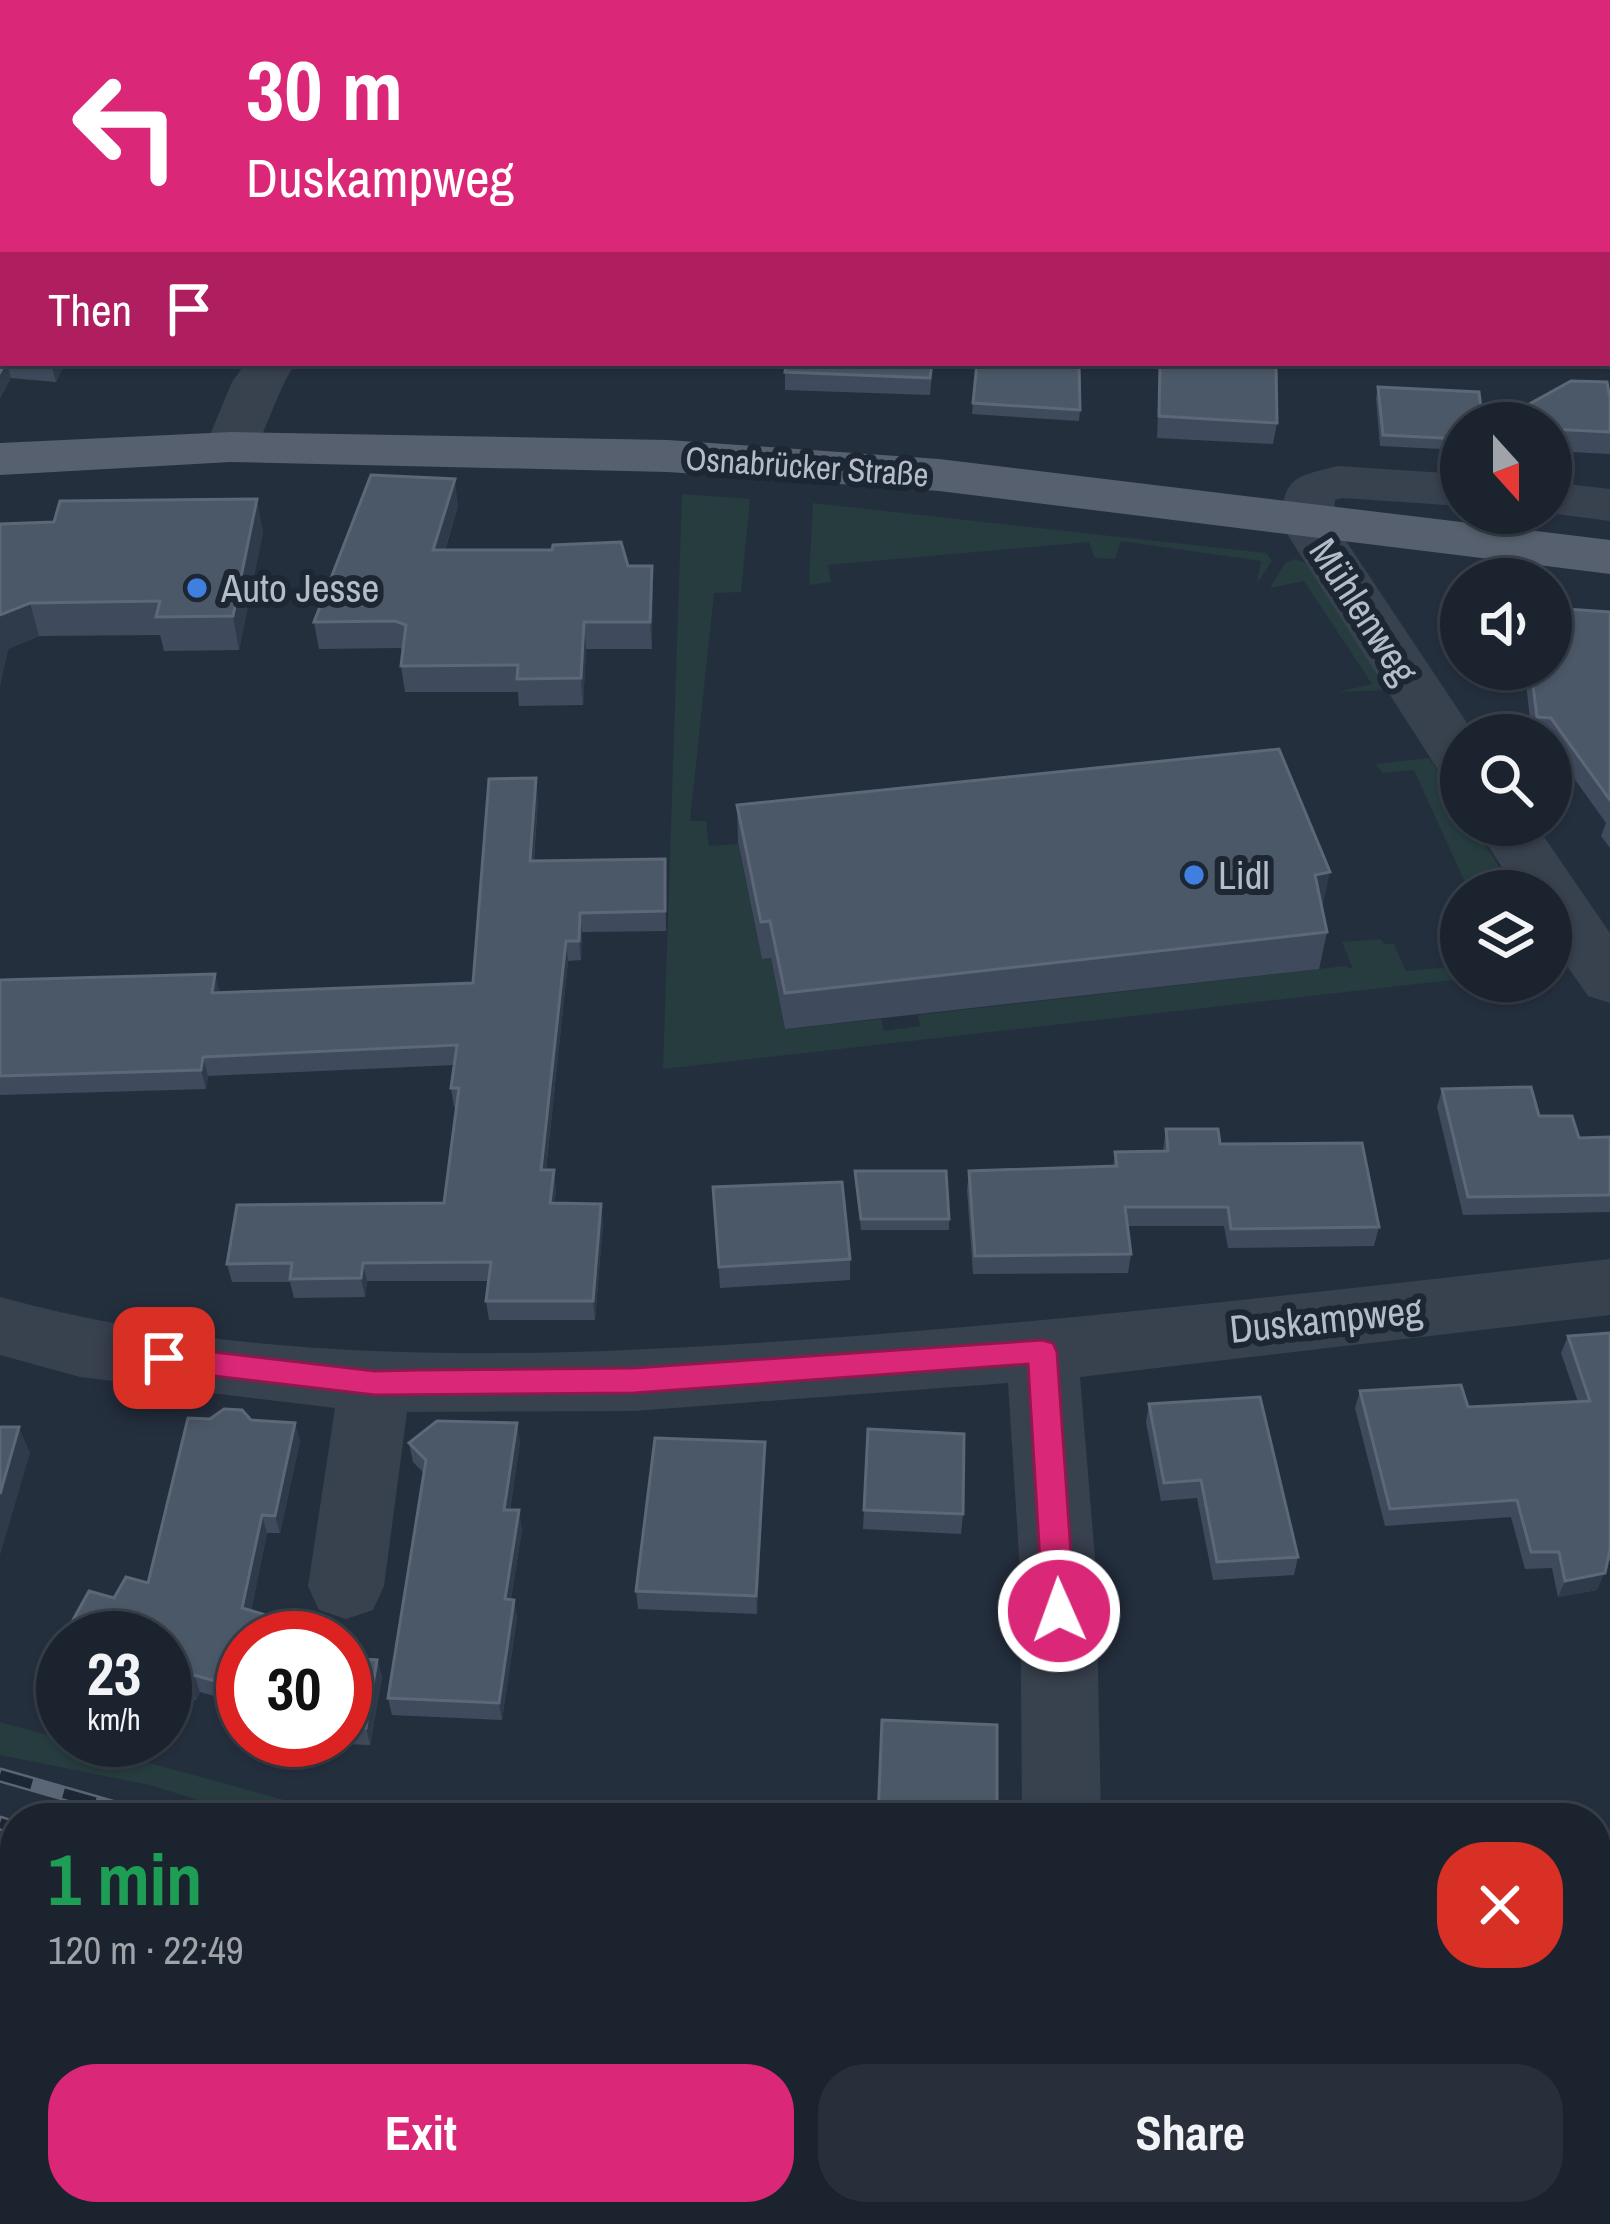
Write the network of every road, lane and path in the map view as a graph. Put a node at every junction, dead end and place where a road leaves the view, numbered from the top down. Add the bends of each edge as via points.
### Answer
1 (269, 366) edge
2 (231, 447) junction
3 (0, 459) edge
4 (1440, 488) edge
5 (1572, 500) edge
6 (1610, 505) edge
7 (1307, 523) junction
8 (1610, 557) edge
9 (1440, 727) edge
10 (1572, 926) edge
11 (1610, 980) edge
12 (1610, 1287) edge
13 (0, 1326) edge
14 (1042, 1352) junction
15 (375, 1383) junction
16 (346, 1586) dead end
17 (1063, 1803) edge

1 - 2 street
2 - 3 main road, Osnabrücker Straße
2 - 7 main road, Osnabrücker Straße via 668,456 939,475
4 - 7 street via 1322,485 1310,491
5 - 6 street
7 - 8 main road, Osnabrücker Straße
7 - 9 street, Mühlenweg
10 - 11 street
12 - 14 street, Duskampweg
13 - 15 street, Duskampweg via 80,1348
14 - 15 street, Duskampweg via 634,1381
14 - 17 street
15 - 16 street

